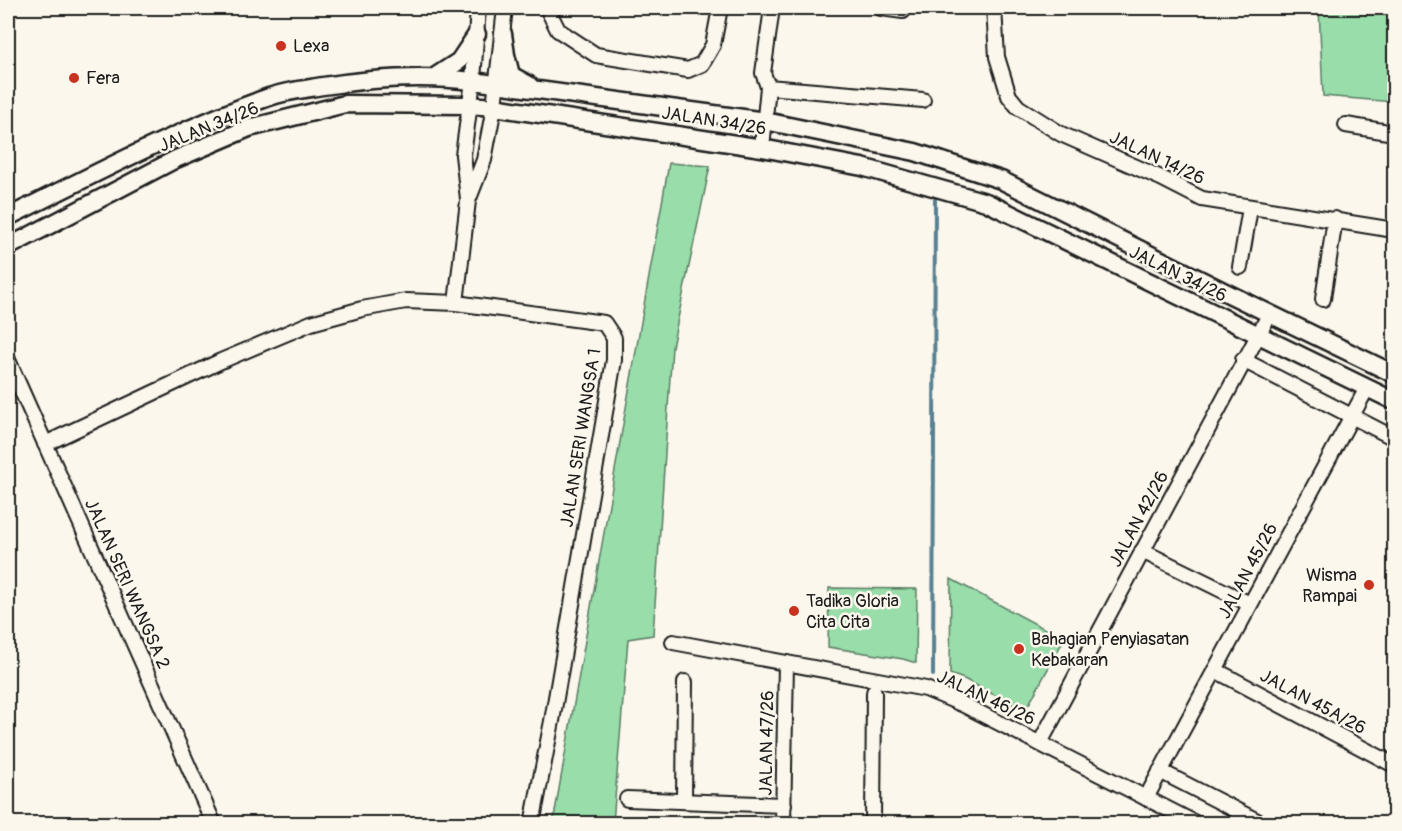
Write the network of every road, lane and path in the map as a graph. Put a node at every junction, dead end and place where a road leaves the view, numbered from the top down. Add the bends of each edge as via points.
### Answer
1 (478, 8) edge
2 (506, 8) edge
3 (547, 8) edge
4 (720, 8) edge
5 (772, 8) edge
6 (881, 8) edge
7 (994, 8) edge
8 (903, 10) dead end
9 (477, 33) junction
10 (503, 34) junction
11 (436, 76) junction
12 (473, 81) junction
13 (497, 84) junction
14 (768, 87) junction
15 (544, 90) junction
16 (923, 100) dead end
17 (469, 105) junction
18 (494, 107) junction
19 (765, 121) junction
20 (1347, 125) dead end
21 (1395, 133) edge
22 (762, 147) junction
23 (468, 201) junction
24 (1250, 208) junction
25 (8, 217) edge
26 (1335, 219) junction
27 (1395, 230) edge
28 (8, 247) edge
29 (1240, 267) dead end
30 (1323, 299) dead end
31 (456, 303) junction
32 (1270, 313) junction
33 (1257, 334) junction
34 (8, 360) edge
35 (1243, 360) junction
36 (1395, 374) edge
37 (1367, 388) junction
38 (1395, 401) edge
39 (1352, 416) junction
40 (1395, 438) edge
41 (45, 444) junction
42 (1142, 551) junction
43 (1250, 604) junction
44 (673, 642) dead end
45 (786, 663) junction
46 (1215, 670) junction
47 (685, 682) dead end
48 (874, 692) dead end
49 (1040, 743) junction
50 (1395, 765) edge
51 (1160, 771) junction
52 (1146, 798) junction
53 (627, 799) dead end
54 (684, 801) junction
55 (784, 805) junction
56 (213, 824) edge
57 (532, 824) edge
58 (783, 824) edge
59 (873, 824) edge
60 (1197, 824) edge
61 (1263, 824) edge

1 - 9 street
2 - 10 street
3 - 4 street via 558,30 596,55 688,70 702,64 713,45
5 - 14 street via 763,73
6 - 8 street
7 - 24 street, JALAN 14/26 via 1000,66 1009,96 1018,107 1061,134 1202,199
9 - 11 main road via 459,61
9 - 12 street
10 - 13 street
10 - 15 main road via 511,75
11 - 12 main road, JALAN 34/26
11 - 25 main road, JALAN 34/26 via 343,83 270,97 199,124
12 - 13 main road, JALAN 34/26
12 - 17 street
13 - 15 main road, JALAN 34/26
13 - 18 street
14 - 16 street
14 - 19 street
15 - 19 main road, JALAN 34/26
17 - 18 main road, JALAN 34/26
17 - 23 street via 463,154
17 - 28 main road, JALAN 34/26 via 345,104 249,128 176,159
18 - 22 main road, JALAN 34/26
18 - 23 street via 484,160
19 - 22 street
19 - 32 main road, JALAN 34/26 via 915,152 1001,180
20 - 21 street
22 - 33 main road, JALAN 34/26 via 862,167 986,202
23 - 31 street
24 - 26 street, JALAN 14/26
24 - 29 street
26 - 27 street, JALAN 14/26
26 - 30 street
31 - 41 street, JALAN SERI WANGSA 1 via 406,301 311,322
31 - 57 street, JALAN SERI WANGSA 1 via 604,323 614,338 614,360
32 - 33 street, JALAN 42/26
32 - 36 main road, JALAN 34/26
33 - 35 street, JALAN 42/26
33 - 37 main road, JALAN 34/26
34 - 41 street, JALAN SERI WANGSA 2
35 - 39 street
35 - 42 street, JALAN 42/26
37 - 38 main road, JALAN 34/26
37 - 39 street, JALAN 45/26
39 - 40 street
39 - 43 street, JALAN 45/26
41 - 56 street, JALAN SERI WANGSA 2
42 - 43 street
42 - 49 street, JALAN 42/26
43 - 46 street, JALAN 45/26
44 - 45 street, JALAN 46/26
45 - 49 street, JALAN 46/26 via 926,689
45 - 55 street, JALAN 47/26
46 - 50 street, JALAN 45A/26
46 - 51 street, JALAN 45/26
47 - 54 street
48 - 59 street
49 - 52 street, JALAN 46/26
51 - 52 street, JALAN 45/26
51 - 61 street
52 - 60 street, JALAN 46/26
53 - 54 street
54 - 55 street
55 - 58 street, JALAN 47/26

